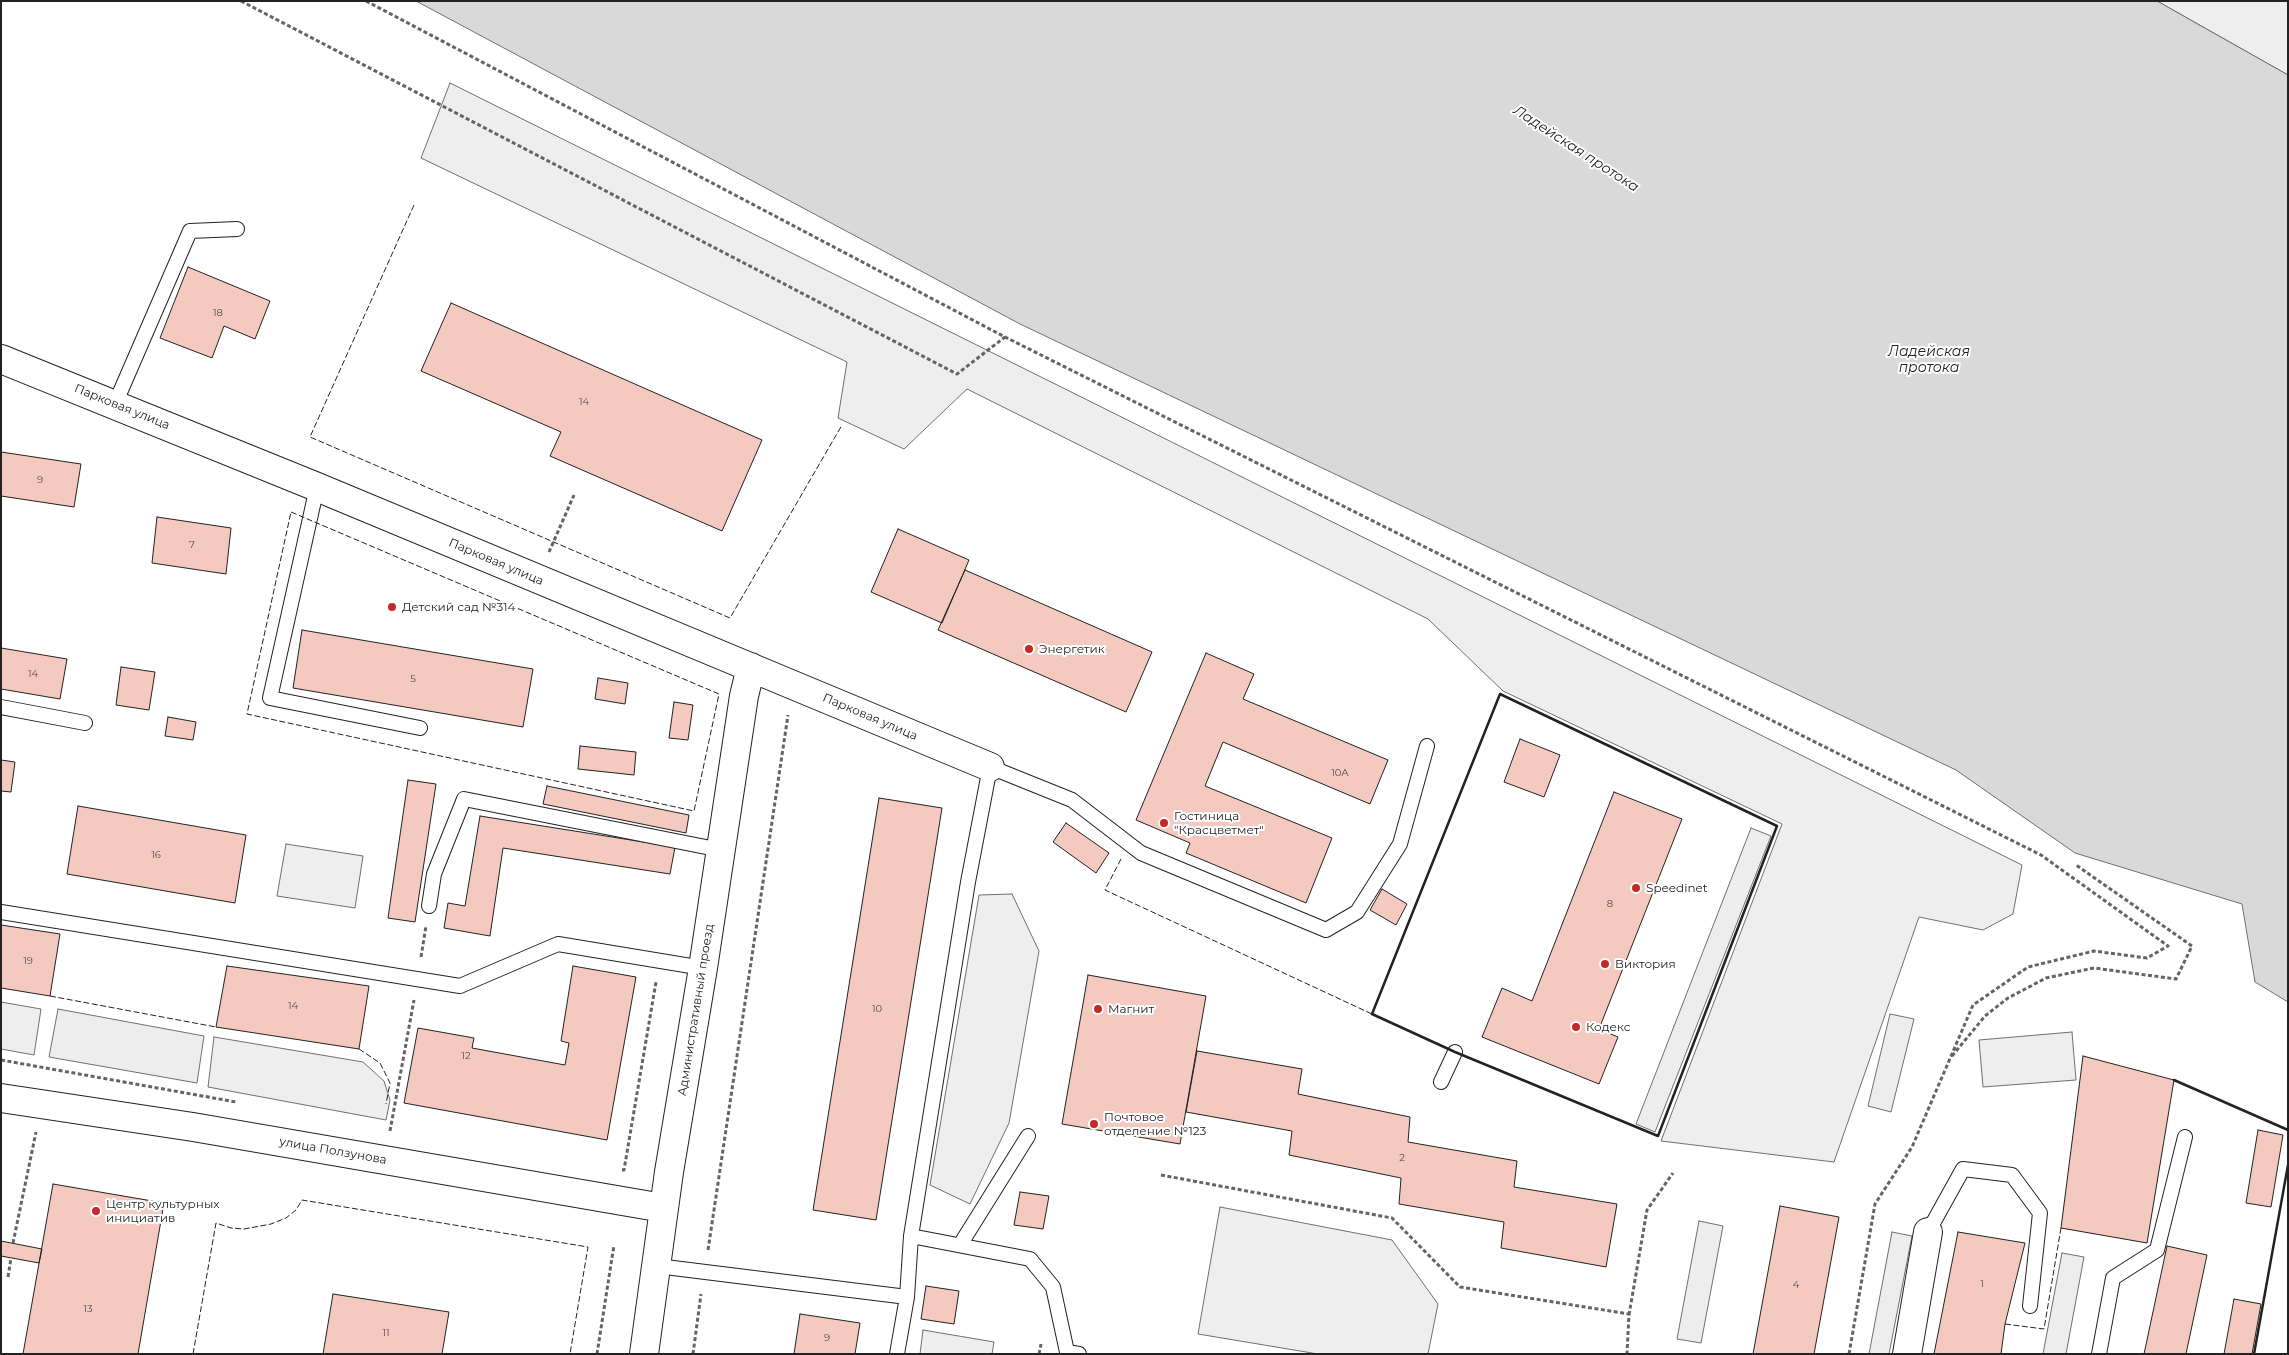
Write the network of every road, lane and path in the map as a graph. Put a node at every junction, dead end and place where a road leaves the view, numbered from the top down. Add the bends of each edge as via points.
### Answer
1 (241, 1) edge
2 (366, 1) edge
3 (236, 229) dead end
4 (1005, 337) junction
5 (1, 359) edge
6 (114, 404) junction
7 (317, 487) junction
8 (574, 495) dead end
9 (537, 580) junction
10 (751, 667) junction
11 (795, 685) junction
12 (1, 707) edge
13 (85, 723) dead end
14 (420, 728) dead end
15 (1428, 746) dead end
16 (990, 767) junction
17 (721, 850) junction
18 (2076, 865) dead end
19 (430, 906) dead end
20 (1, 912) edge
21 (659, 962) junction
22 (704, 968) junction
23 (418, 980) junction
24 (1455, 1052) dead end
25 (1949, 1060) junction
26 (1441, 1082) dead end
27 (1, 1098) edge
28 (42, 1105) junction
29 (390, 1132) dead end
30 (1028, 1136) dead end
31 (2185, 1137) dead end
32 (624, 1170) dead end
33 (1673, 1173) dead end
34 (1161, 1175) dead end
35 (663, 1208) junction
36 (1928, 1232) joint
37 (911, 1236) junction
38 (13, 1243) dead end
39 (960, 1245) junction
40 (614, 1246) dead end
41 (11, 1258) dead end
42 (657, 1266) junction
43 (704, 1272) junction
44 (8, 1277) dead end
45 (907, 1297) junction
46 (2030, 1306) dead end
47 (1629, 1314) junction
48 (597, 1354) edge
49 (644, 1354) edge
50 (693, 1354) edge
51 (897, 1354) edge
52 (1079, 1354) edge
53 (1627, 1354) edge
54 (1849, 1354) edge
55 (1907, 1354) edge
56 (2099, 1354) edge

1 - 4 path via 957,374
2 - 4 path
3 - 6 lane via 190,232
4 - 25 path via 2041,855 2168,946 2147,958 2094,951 2028,967 1973,1005
5 - 6 street, Парковая улица
6 - 7 street, Парковая улица
7 - 9 street, Парковая улица
7 - 14 lane via 270,698
8 - 9 path
9 - 10 street, Парковая улица
10 - 11 street, Парковая улица
10 - 17 street, Административный проезд
11 - 16 street, Парковая улица
11 - 43 path
12 - 13 lane
15 - 16 lane via 1400,844 1357,912 1326,930 1141,853 1072,800
16 - 37 lane via 968,882
17 - 19 lane via 464,800 434,874
17 - 22 street, Административный проезд
18 - 25 path via 2192,946 2176,979 2094,968 2046,978 2008,998 1985,1016
20 - 23 lane
21 - 22 lane
21 - 23 lane via 558,944 460,986
21 - 32 path
22 - 35 street, Административный проезд
23 - 29 path
24 - 26 lane
25 - 54 path via 1912,1147 1875,1204
27 - 28 street, улица Ползунова
28 - 35 street, улица Ползунова via 184,1125
28 - 38 path
30 - 39 lane
31 - 56 lane via 2156,1250 2113,1278
33 - 47 path via 1647,1210
34 - 47 path via 1392,1218 1460,1287
35 - 42 street, Административный проезд
36 - 46 lane via 1963,1169 2012,1175 2040,1213
36 - 55 street
37 - 39 lane
37 - 45 lane
39 - 52 lane via 1030,1259 1053,1287 1067,1352
40 - 48 path
41 - 44 path
42 - 43 lane
42 - 49 street, Административный проезд
43 - 45 lane
43 - 50 path
45 - 51 lane
47 - 53 path

